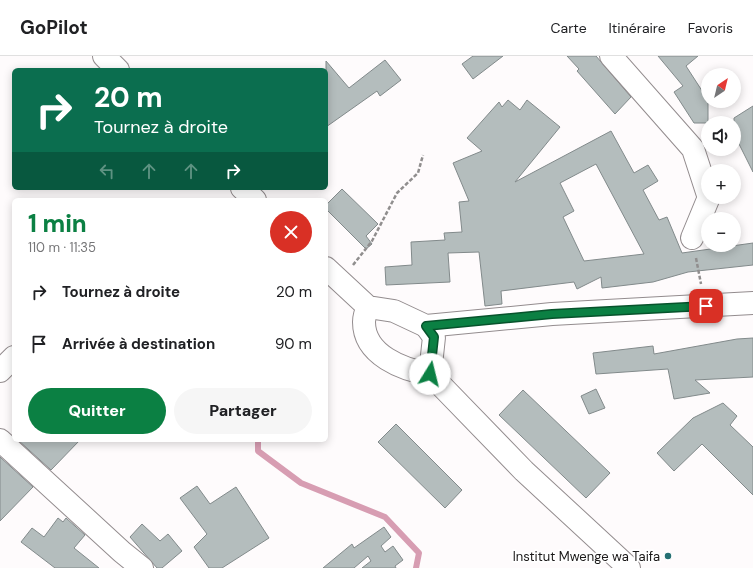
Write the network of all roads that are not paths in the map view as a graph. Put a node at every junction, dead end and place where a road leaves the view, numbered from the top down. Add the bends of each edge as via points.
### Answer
1 (104, 56) edge
2 (611, 56) edge
3 (116, 68) edge
4 (701, 172) edge
5 (244, 190) edge
6 (253, 198) edge
7 (705, 204) edge
8 (692, 238) road end
9 (333, 274) edge
10 (753, 303) edge
11 (368, 307) junction
12 (426, 326) junction
13 (12, 359) edge
14 (0, 371) edge
15 (430, 374) junction
16 (0, 440) edge
17 (142, 568) edge
18 (629, 568) edge

1 - 3 street
2 - 4 street via 694,148
5 - 6 street
7 - 8 street
9 - 11 street
10 - 12 street via 552,314
11 - 12 street via 394,311
11 - 15 street via 364,322 368,342 387,360 413,372
12 - 15 street via 434,337
13 - 14 street
15 - 18 street via 524,471
16 - 17 street

